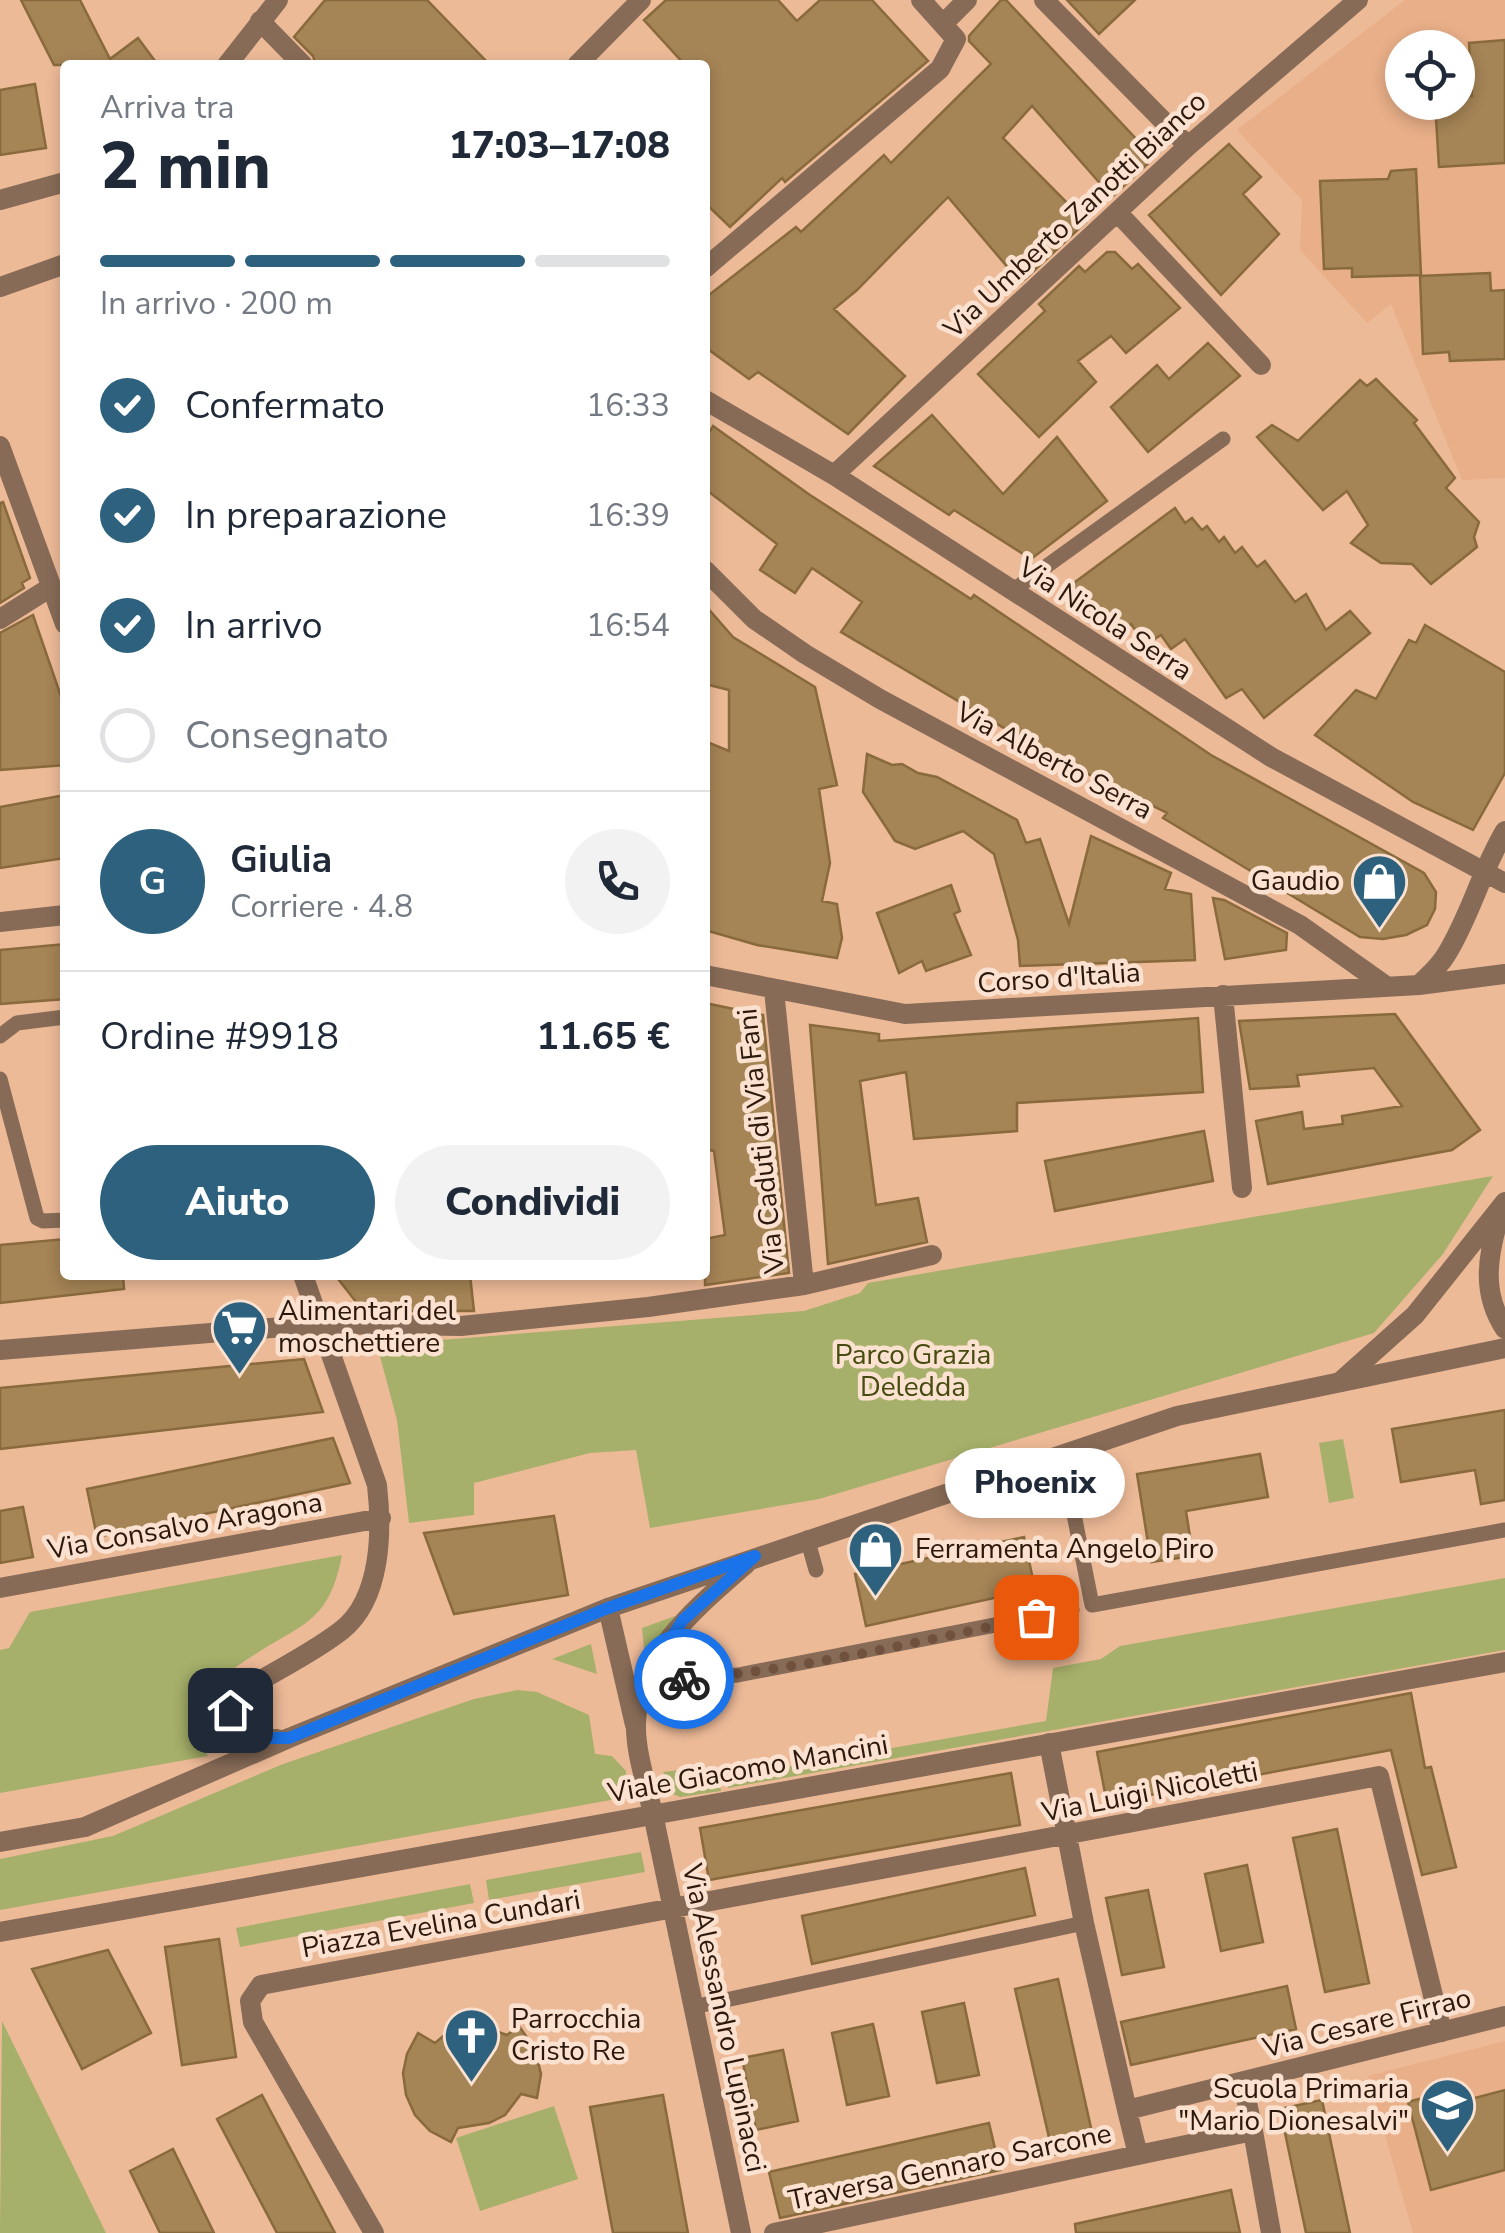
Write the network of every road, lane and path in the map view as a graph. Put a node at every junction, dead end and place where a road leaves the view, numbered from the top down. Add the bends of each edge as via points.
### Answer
1 (278, 0) edge
2 (641, 0) edge
3 (922, 0) edge
4 (967, 0) edge
5 (1044, 0) edge
6 (1358, 0) edge
7 (260, 21) junction
8 (950, 31) junction
9 (231, 60) edge
10 (298, 60) edge
11 (581, 60) edge
12 (1188, 146) junction
13 (60, 183) edge
14 (0, 200) edge
15 (1117, 212) junction
16 (710, 264) edge
17 (60, 266) edge
18 (0, 287) edge
19 (1261, 364) dead end
20 (710, 403) edge
21 (1223, 440) dead end
22 (0, 446) edge
23 (834, 475) junction
24 (710, 575) edge
25 (51, 586) junction
26 (1012, 591) junction
27 (60, 610) edge
28 (0, 619) edge
29 (1505, 831) edge
30 (1482, 871) junction
31 (1505, 882) edge
32 (60, 916) edge
33 (0, 922) edge
34 (1505, 974) edge
35 (710, 976) edge
36 (1386, 986) junction
37 (1419, 986) junction
38 (774, 990) junction
39 (1223, 996) junction
40 (60, 1018) edge
41 (0, 1036) edge
42 (0, 1079) edge
43 (34, 1138) dead end
44 (15, 1140) junction
45 (46, 1184) dead end
46 (28, 1187) junction
47 (1242, 1188) dead end
48 (1503, 1206) edge
49 (60, 1220) edge
50 (932, 1255) dead end
51 (305, 1280) edge
52 (804, 1285) junction
53 (320, 1324) junction
54 (1505, 1329) edge
55 (1505, 1348) edge
56 (0, 1350) edge
57 (1340, 1382) junction
58 (1062, 1454) junction
59 (381, 1518) junction
60 (1505, 1530) edge
61 (808, 1538) junction
62 (755, 1556) junction
63 (816, 1570) dead end
64 (0, 1588) edge
65 (608, 1608) junction
66 (1072, 1610) dead end
67 (1505, 1662) edge
68 (642, 1682) junction
69 (636, 1725) junction
70 (289, 1738) junction
71 (1050, 1743) junction
72 (653, 1814) junction
73 (1066, 1836) junction
74 (0, 1842) edge
75 (672, 1910) junction
76 (1084, 1923) junction
77 (0, 1932) edge
78 (693, 2007) junction
79 (1505, 2016) edge
80 (1442, 2032) junction
81 (1243, 2083) junction
82 (1127, 2110) junction
83 (1252, 2130) junction
84 (1138, 2155) junction
85 (374, 2233) edge
86 (741, 2233) edge
87 (774, 2233) edge
88 (1271, 2233) edge

1 - 7 street
2 - 11 street
3 - 8 street
4 - 8 street
5 - 12 street
6 - 12 street, Via Umberto Zanotti Bianco
7 - 9 street
7 - 10 street
8 - 16 street via 940,69
12 - 15 street, Via Umberto Zanotti Bianco
13 - 14 street
15 - 19 street
15 - 23 street, Via Umberto Zanotti Bianco
17 - 18 street
20 - 23 street, Via Nicola Serra
21 - 26 lane
22 - 25 street
23 - 26 street, Via Nicola Serra
24 - 36 street, Via Alberto Serra via 805,654 1300,925
25 - 27 street
25 - 28 street
26 - 30 street, Via Nicola Serra via 1271,757
29 - 30 street
30 - 31 street, Via Nicola Serra
30 - 37 street via 1455,940
32 - 33 street
34 - 37 street, Corso d'Italia
35 - 38 street, Corso d'Italia
36 - 37 street, Corso d'Italia
36 - 39 street, Corso d'Italia
38 - 39 street, Corso d'Italia via 905,1014
38 - 52 street, Via Caduti di Via Fani
39 - 47 street
40 - 41 lane via 17,1023
42 - 44 lane
43 - 44 lane
44 - 46 lane
45 - 46 lane
46 - 49 lane via 37,1218
48 - 54 street via 1487,1282
48 - 57 street via 1415,1316
50 - 52 street
51 - 53 street
52 - 53 street via 461,1326
53 - 56 street
53 - 59 street via 377,1485
55 - 57 street
57 - 58 street via 1176,1416
58 - 60 lane via 1092,1605
58 - 61 street
59 - 64 street, Via Consalvo Aragona
59 - 70 street via 374,1576 345,1628 237,1696 230,1710 244,1738
61 - 62 street
61 - 63 lane
62 - 65 street
62 - 68 street via 683,1620
65 - 69 street
65 - 70 street
66 - 68 lane via 738,1675
67 - 71 street, Viale Giacomo Mancini
68 - 69 street
69 - 72 street, Via Alessandro Lupinacci
70 - 74 street via 85,1827
71 - 72 street, Viale Giacomo Mancini
71 - 73 street
72 - 75 street, Via Alessandro Lupinacci
72 - 77 street, Viale Giacomo Mancini
73 - 75 street, Via Luigi Nicoletti
73 - 76 street
73 - 80 street, Via Luigi Nicoletti via 1379,1776
75 - 78 street, Via Alessandro Lupinacci
75 - 85 street, Piazza Evelina Cundari via 262,1985 250,2001 253,2022
76 - 78 lane
76 - 82 street
78 - 86 street, Via Alessandro Lupinacci
79 - 80 street, Via Cesare Firrao
80 - 81 street, Via Cesare Firrao
81 - 82 street, Via Cesare Firrao
81 - 83 street
82 - 84 street
83 - 84 street, Traversa Gennaro Sarcone
83 - 88 street
84 - 87 street, Traversa Gennaro Sarcone

